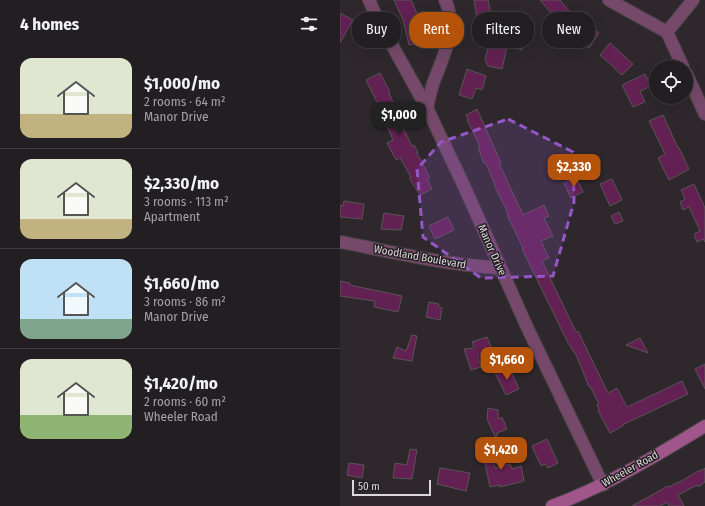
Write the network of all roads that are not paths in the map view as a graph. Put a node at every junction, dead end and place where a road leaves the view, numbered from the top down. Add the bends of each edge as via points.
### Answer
1 (369, 0) edge
2 (445, 0) edge
3 (610, 0) edge
4 (693, 0) edge
5 (667, 32) junction
6 (680, 60) edge
7 (693, 88) edge
8 (427, 108) junction
9 (705, 114) edge
10 (340, 242) edge
11 (500, 268) junction
12 (705, 426) edge
13 (603, 485) junction
14 (552, 506) edge

1 - 8 street, Manor Drive
2 - 8 street via 449,12 450,33 447,50 433,83
3 - 5 street
4 - 5 street
5 - 6 street
7 - 9 street
8 - 11 street, Manor Drive
10 - 11 street, Woodland Boulevard via 441,262
11 - 13 street, Manor Drive
12 - 13 main road, Wheeler Road
13 - 14 main road, Wheeler Road

